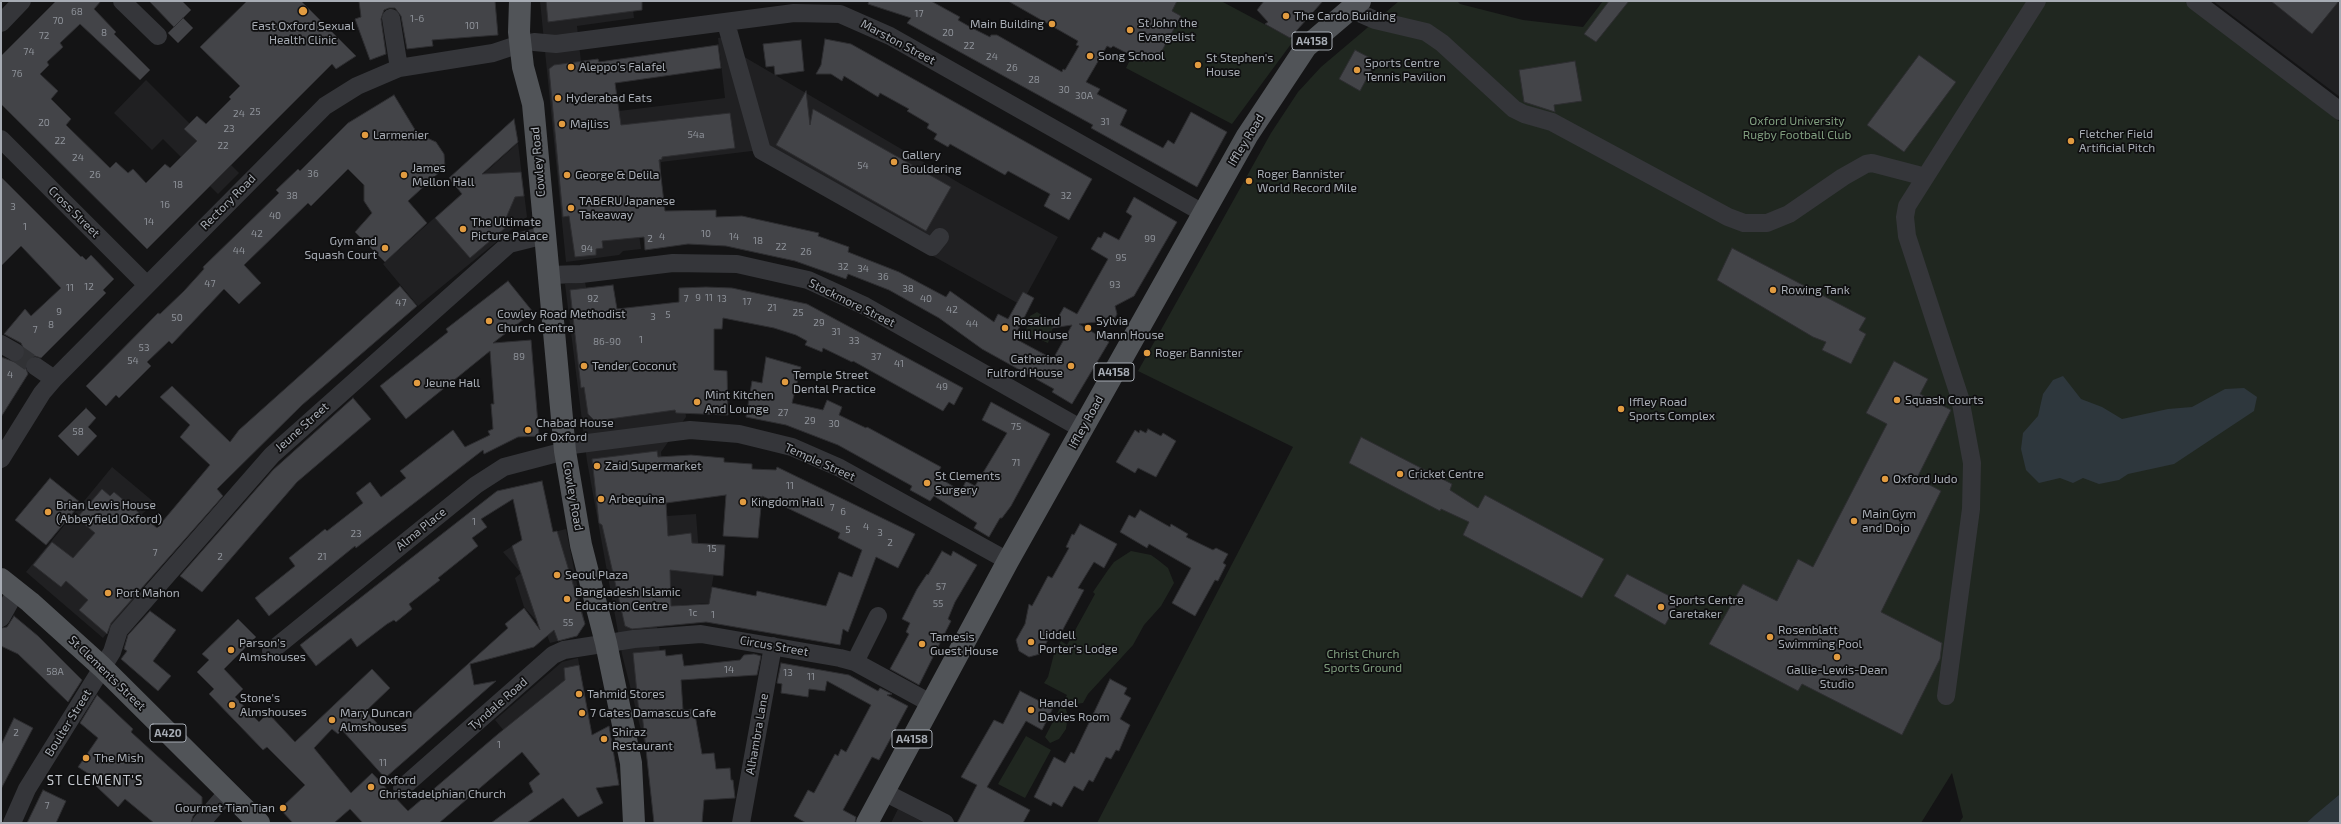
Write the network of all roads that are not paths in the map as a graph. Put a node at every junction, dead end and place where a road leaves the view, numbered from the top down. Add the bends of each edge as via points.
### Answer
1 (22, 1) edge
2 (122, 1) edge
3 (520, 1) edge
4 (527, 1) edge
5 (2037, 1) edge
6 (2195, 1) edge
7 (1355, 5) edge
8 (391, 18) dead end
9 (1, 23) edge
10 (726, 23) junction
11 (158, 36) dead end
12 (527, 43) junction
13 (399, 68) junction
14 (2340, 111) edge
15 (1, 139) edge
16 (1924, 179) junction
17 (1203, 213) junction
18 (545, 235) junction
19 (940, 237) dead end
20 (549, 275) junction
21 (147, 285) junction
22 (35, 366) tunnel mouth
23 (54, 379) junction
24 (1082, 429) junction
25 (565, 449) junction
26 (1, 459) edge
27 (1008, 561) junction
28 (9, 585) edge
29 (878, 616) dead end
30 (1, 618) edge
31 (606, 643) junction
32 (773, 646) junction
33 (270, 651) dead end
34 (855, 662) junction
35 (102, 667) junction
36 (1946, 696) dead end
37 (932, 704) junction
38 (402, 788) dead end
39 (228, 792) junction
40 (884, 792) junction
41 (12, 823) edge
42 (201, 823) edge
43 (259, 823) edge
44 (634, 823) edge
45 (741, 823) edge
46 (867, 823) edge
47 (945, 823) edge

1 - 9 street
2 - 11 street
3 - 12 main road, Cowley Road
4 - 12 main road, Cowley Road
5 - 16 street
6 - 14 street
7 - 16 street via 1375,20 1426,32 1442,43 1514,109 1552,122 1728,217 1744,223 1767,223 1783,217 1848,173 1866,164 1872,163 1918,175
7 - 17 main road, Iffley Road / A4158 via 1306,47 1247,136
8 - 13 street
10 - 12 street, Marston Street via 556,44
10 - 17 street, Marston Street via 794,13 846,16 890,36
10 - 19 street via 762,151 932,247
12 - 13 street, Rectory Road via 493,53
12 - 18 main road, Cowley Road via 535,64 531,94
13 - 21 street, Rectory Road via 357,86 325,106
15 - 21 street, Cross Street
16 - 36 street via 1907,206 1905,228 1960,398 1972,463 1971,509
17 - 24 main road, Iffley Road / A4158
18 - 20 main road, Cowley Road
18 - 35 street, Jeune Street via 509,244 272,455 119,630 112,652
20 - 24 street, Stockmore Street via 581,274 673,263 737,264 808,280 865,306
20 - 25 main road, Cowley Road
21 - 23 street, Rectory Road
22 - 23 street
23 - 26 street, Rectory Road via 42,393
24 - 27 main road, Iffley Road / A4158
25 - 27 street, Temple Street via 690,430 739,434 792,447 840,468
25 - 31 main road, Cowley Road via 581,545
25 - 33 street, Alma Place via 504,467 476,485
27 - 37 main road, Iffley Road / A4158
28 - 30 street
28 - 35 main road, St Clements Street / A420
29 - 34 street
31 - 32 street, Circus Street via 701,634
31 - 38 street, Tyndale Road via 564,650 554,655
31 - 44 main road, Cowley Road via 631,763
32 - 34 street, Circus Street
32 - 45 street, Alhambra Lane
34 - 37 street, Circus Street
35 - 39 main road, St Clements Street / A420
35 - 41 street, Boulter Street via 27,789
37 - 40 main road, Iffley Road / A4158
39 - 42 street
39 - 43 main road, St Clements Street / A420
40 - 46 main road, Iffley Road / A4158
40 - 47 street

